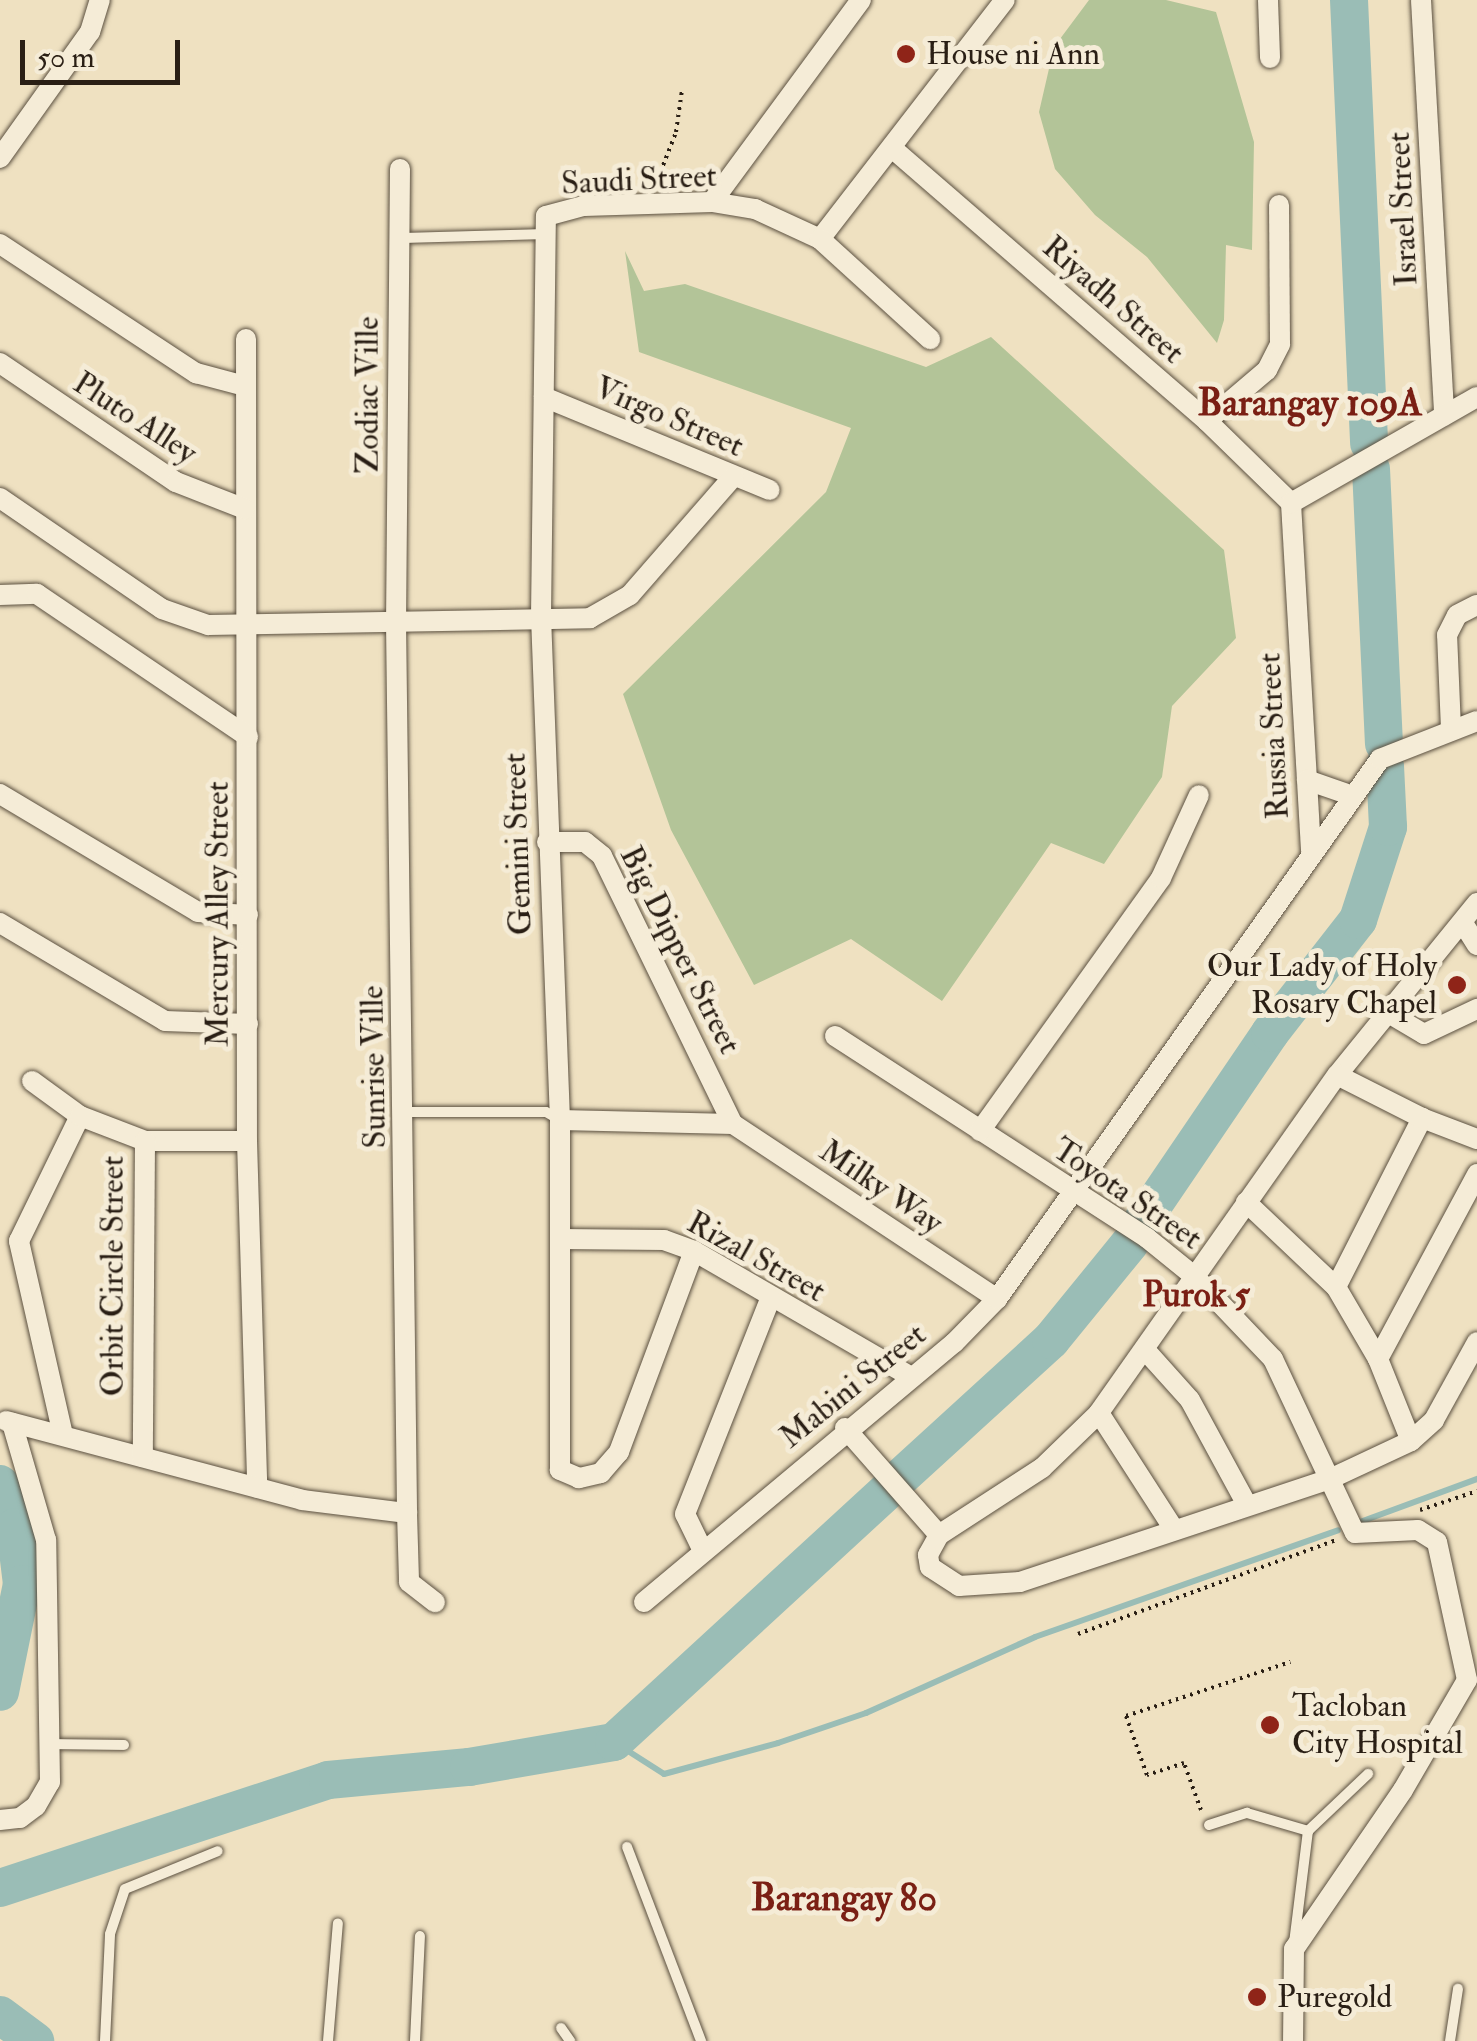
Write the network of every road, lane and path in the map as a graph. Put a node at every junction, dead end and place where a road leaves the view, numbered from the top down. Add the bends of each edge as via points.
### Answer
1 (100, 0) edge
2 (861, 0) edge
3 (1006, 0) edge
4 (1268, 0) edge
5 (1422, 0) edge
6 (1270, 58) dead end
7 (682, 90) dead end
8 (892, 148) junction
9 (0, 158) edge
10 (400, 169) dead end
11 (712, 202) junction
12 (647, 204) junction
13 (1280, 206) dead end
14 (544, 225) junction
15 (399, 238) junction
16 (820, 239) junction
17 (0, 244) edge
18 (246, 339) dead end
19 (930, 339) dead end
20 (0, 363) edge
21 (245, 386) junction
22 (1477, 396) edge
23 (544, 397) junction
24 (1444, 415) junction
25 (1207, 421) junction
26 (733, 477) junction
27 (770, 490) dead end
28 (0, 498) edge
29 (1291, 502) junction
30 (245, 508) junction
31 (0, 595) edge
32 (1477, 605) edge
33 (541, 617) junction
34 (396, 621) junction
35 (247, 625) junction
36 (1477, 721) edge
37 (1451, 729) junction
38 (248, 737) junction
39 (1307, 780) junction
40 (0, 794) edge
41 (1199, 795) dead end
42 (1350, 795) junction
43 (547, 842) junction
44 (1311, 850) junction
45 (1477, 903) edge
46 (248, 915) junction
47 (0, 923) edge
48 (1462, 923) junction
49 (1477, 944) edge
50 (1477, 1009) edge
51 (1386, 1011) junction
52 (248, 1024) junction
53 (835, 1036) dead end
54 (1337, 1076) junction
55 (32, 1081) dead end
56 (405, 1112) junction
57 (80, 1116) junction
58 (1422, 1118) junction
59 (560, 1120) junction
60 (733, 1124) junction
61 (980, 1131) junction
62 (1477, 1138) edge
63 (145, 1141) junction
64 (247, 1141) junction
65 (1477, 1174) edge
66 (1072, 1192) junction
67 (1246, 1202) junction
68 (560, 1239) junction
69 (694, 1252) junction
70 (1195, 1277) junction
71 (1336, 1287) junction
72 (770, 1299) junction
73 (996, 1300) junction
74 (1477, 1342) edge
75 (1147, 1352) junction
76 (1378, 1360) junction
77 (910, 1376) junction
78 (1099, 1413) junction
79 (6, 1421) edge
80 (846, 1428) junction
81 (63, 1435) junction
82 (1411, 1441) junction
83 (143, 1457) junction
84 (1332, 1478) junction
85 (257, 1488) junction
86 (1247, 1505) junction
87 (407, 1513) junction
88 (1350, 1525) junction
89 (1173, 1528) junction
90 (939, 1536) junction
91 (703, 1551) junction
92 (435, 1602) dead end
93 (644, 1602) dead end
94 (1078, 1634) dead end
95 (1290, 1662) dead end
96 (50, 1744) junction
97 (124, 1745) dead end
98 (1368, 1774) dead end
99 (0, 1820) edge
100 (1209, 1826) joint
101 (1308, 1831) junction
102 (627, 1847) dead end
103 (218, 1851) dead end
104 (338, 1922) dead end
105 (420, 1936) dead end
106 (1294, 1948) junction
107 (1458, 1988) dead end
108 (560, 2028) dead end
109 (106, 2041) edge
110 (328, 2041) edge
111 (415, 2041) edge
112 (570, 2041) edge
113 (700, 2041) edge
114 (1293, 2041) edge
115 (1450, 2041) edge

1 - 9 street via 90,32
2 - 11 street
3 - 8 street
4 - 6 street
5 - 24 street, Israel Street
7 - 12 path via 676,132
8 - 16 street
8 - 25 street, Riyadh Street
10 - 15 street, Zodiac Ville
11 - 12 street, Saudi Street
11 - 16 street, Saudi Street via 755,208
12 - 14 street, Saudi Street via 561,209
13 - 25 street via 1280,344 1267,370
14 - 15 lane
14 - 23 street, Gemini Street
15 - 34 street, Zodiac Ville
16 - 19 street, Saudi Street
17 - 21 street via 196,373
18 - 21 street, Mercury Alley Street
20 - 30 street, Pluto Alley via 176,482
21 - 30 street, Mercury Alley Street
22 - 24 street
23 - 26 street, Virgo Street
23 - 33 street, Gemini Street
24 - 29 street
25 - 29 street, Riyadh Street
26 - 27 street, Virgo Street
26 - 33 street via 611,609 590,618
28 - 35 street via 162,609 208,626
29 - 39 street, Russia Street
30 - 35 street, Mercury Alley Street
31 - 38 street via 37,594
32 - 37 street via 1457,614 1447,634
33 - 34 street
33 - 43 street, Gemini Street
34 - 35 street
34 - 56 street, Sunrise Ville
35 - 38 street, Mercury Alley Street
36 - 37 street
37 - 42 street via 1380,759
38 - 46 street, Mercury Alley Street
39 - 42 street
39 - 44 street, Russia Street
40 - 46 street via 198,912
41 - 61 street via 1162,878
42 - 44 street
43 - 59 street, Gemini Street
43 - 60 street, Big Dipper Street via 585,842 602,856
44 - 66 street, Russia Street
45 - 48 street
46 - 52 street, Mercury Alley Street
47 - 52 street via 165,1020
48 - 49 street
48 - 51 street
50 - 51 street via 1424,1034
51 - 54 street
52 - 64 street, Mercury Alley Street
53 - 61 street, Toyota Street
54 - 58 street
54 - 67 street
55 - 57 street
56 - 59 lane via 546,1112
56 - 87 street, Sunrise Ville
57 - 63 street, Orbit Circle Street
57 - 81 street, Orbit Circle Street via 19,1242
58 - 62 street
58 - 71 street
59 - 60 street
59 - 68 street, Gemini Street
60 - 73 street, Milky Way
61 - 66 street, Toyota Street
63 - 64 street
63 - 83 street, Orbit Circle Street
64 - 85 street, Mercury Alley Street
65 - 76 street
66 - 70 street, Toyota Street
66 - 73 street, Mabini Street
67 - 70 street
67 - 71 street
68 - 69 street, Rizal Street via 664,1240
68 - 69 street, Gemini Street via 560,1470 579,1478 601,1472 619,1452
69 - 72 street, Rizal Street
70 - 75 street
70 - 84 street, Toyota Street via 1273,1360
71 - 76 street
72 - 77 street, Rizal Street
72 - 91 street via 685,1514
73 - 77 street, Mabini Street
74 - 82 street via 1434,1420
75 - 78 street
75 - 86 street via 1190,1400
76 - 82 street
77 - 80 street, Mabini Street
78 - 89 street via 1150,1482
78 - 90 street via 1042,1468
79 - 81 street
79 - 96 street via 46,1540
80 - 90 street
80 - 91 street, Mabini Street
81 - 83 street
82 - 84 street
83 - 85 street
84 - 86 street
84 - 88 street, Toyota Street
85 - 87 street via 340,1508
86 - 89 street
87 - 92 street, Sunrise Ville via 409,1582
88 - 94 path
88 - 106 street via 1418,1530 1437,1542 1467,1658 1466,1680 1421,1762
89 - 90 street via 985,1588 959,1586 930,1566 928,1554
91 - 93 street, Mabini Street
95 - 100 path via 1126,1716 1147,1775 1184,1762
96 - 97 lane
96 - 99 street via 50,1782 36,1806 20,1818
98 - 101 lane
100 - 101 lane via 1247,1814
101 - 106 lane
102 - 113 lane
103 - 109 lane via 125,1889 110,1934
104 - 110 lane
105 - 111 lane
106 - 114 street
107 - 115 lane
108 - 112 lane

